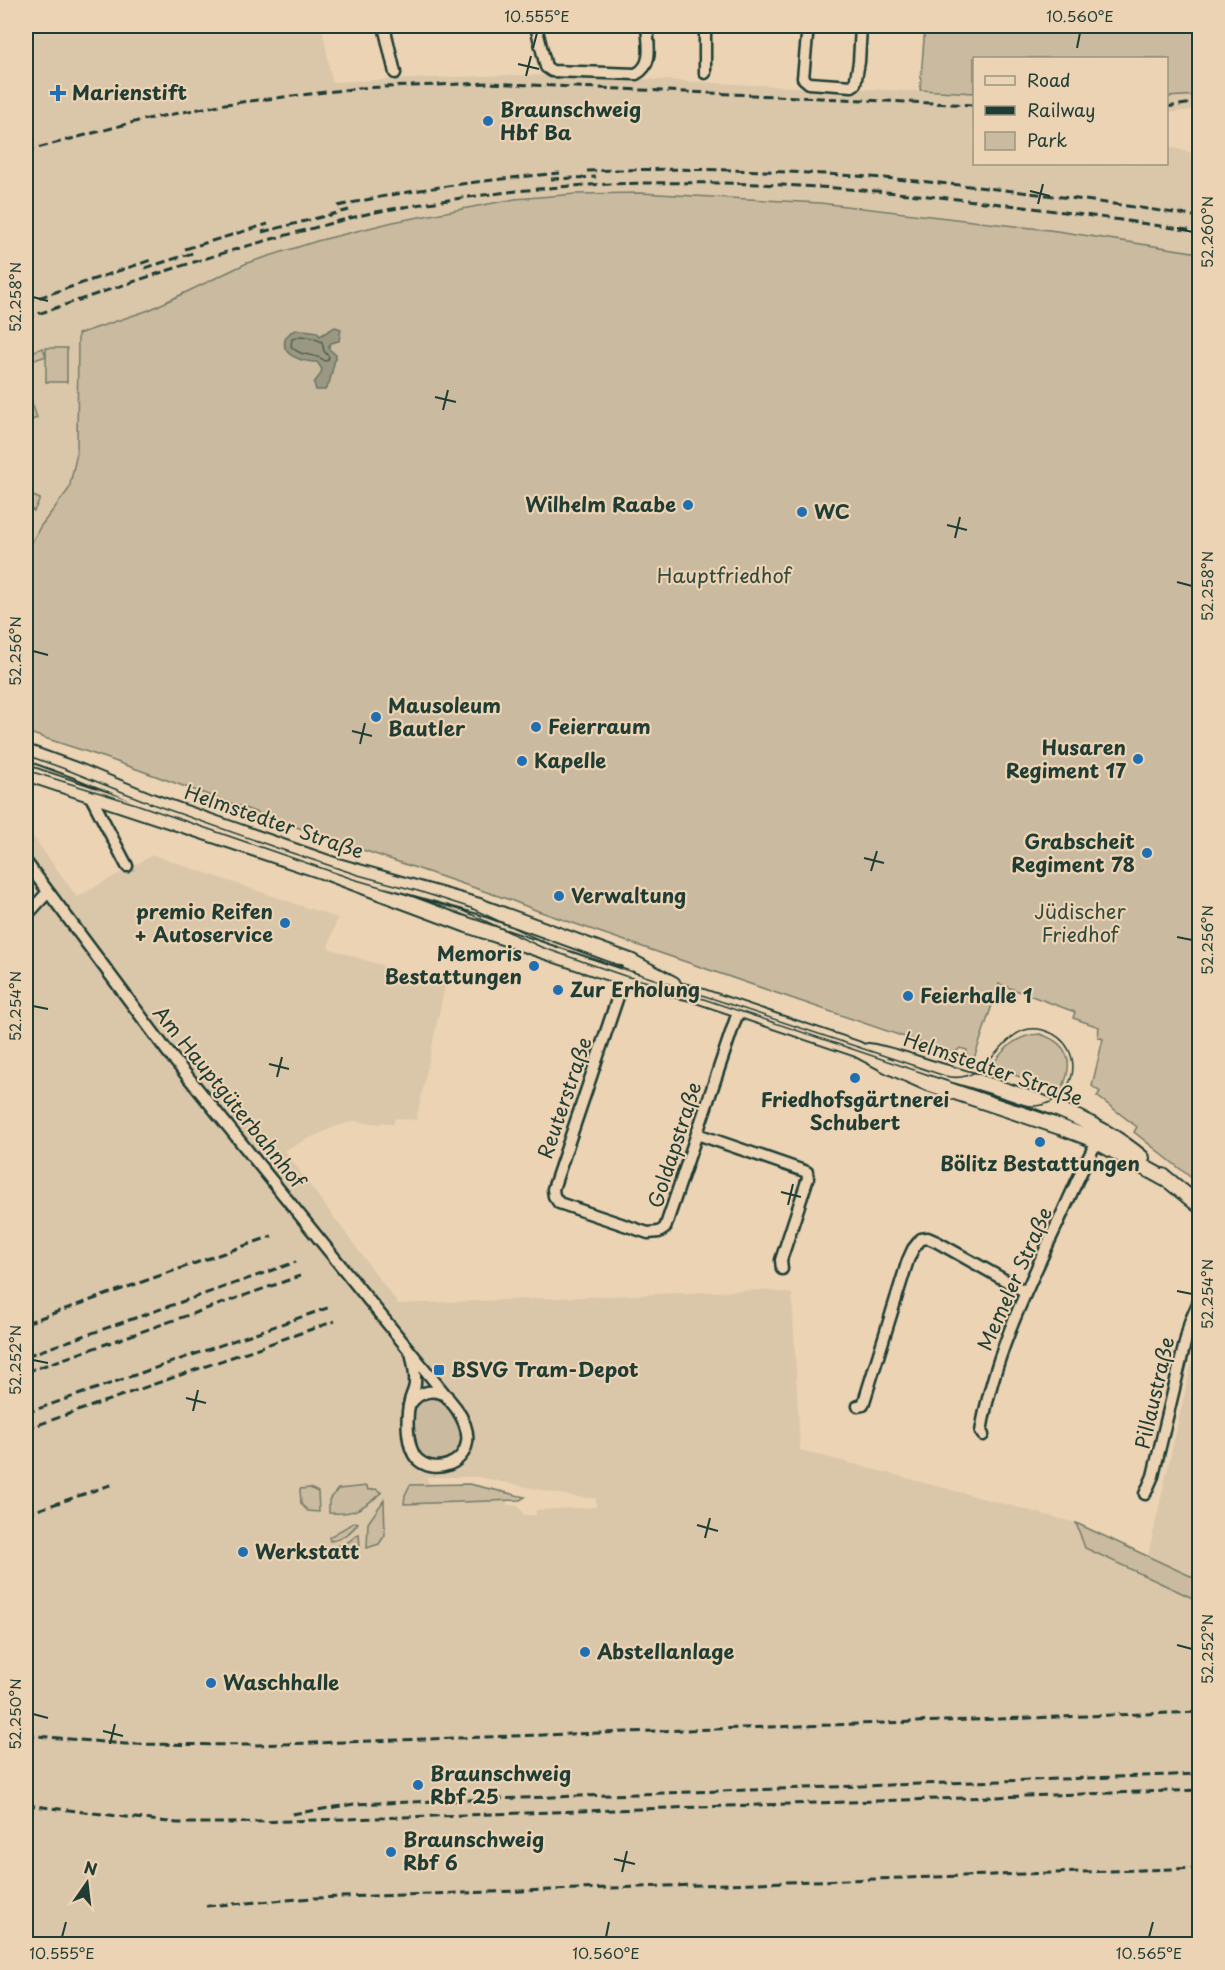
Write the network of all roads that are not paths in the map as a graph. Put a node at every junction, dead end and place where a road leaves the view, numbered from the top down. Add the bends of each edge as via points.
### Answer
1 (384, 26) edge
2 (536, 26) edge
3 (647, 26) edge
4 (705, 26) edge
5 (808, 26) edge
6 (861, 26) edge
7 (396, 73) dead end
8 (705, 73) dead end
9 (26, 753) edge
10 (26, 773) edge
11 (88, 793) junction
12 (26, 862) edge
13 (127, 866) dead end
14 (48, 892) junction
15 (26, 916) edge
16 (513, 919) junction
17 (506, 938) junction
18 (630, 961) junction
19 (624, 978) junction
20 (691, 993) junction
21 (739, 1009) junction
22 (857, 1049) junction
23 (1076, 1117) junction
24 (697, 1134) junction
25 (1094, 1141) junction
26 (1144, 1160) junction
27 (1169, 1181) junction
28 (1200, 1206) edge
29 (601, 1217) joint
30 (782, 1269) dead end
31 (1026, 1292) junction
32 (1200, 1299) edge
33 (411, 1352) junction
34 (449, 1398) junction
35 (858, 1406) dead end
36 (409, 1410) junction
37 (983, 1435) dead end
38 (1145, 1494) dead end

1 - 7 street
2 - 3 street via 546,67 552,71 636,74 643,70 649,53
4 - 8 street
5 - 6 street via 803,78 809,83 852,86 859,62
9 - 16 main road, Helmstedter Straße via 334,865
10 - 11 main road, Helmstedter Straße
11 - 13 street
11 - 17 main road, Helmstedter Straße
12 - 14 street, Am Hauptgüterbahnhof
14 - 15 street
14 - 33 street, Am Hauptgüterbahnhof via 168,1052
16 - 17 main road
16 - 18 main road, Helmstedter Straße
17 - 19 main road, Helmstedter Straße
18 - 19 street, Reuterstraße
18 - 20 main road, Helmstedter Straße
19 - 20 main road, Helmstedter Straße
19 - 29 street, Reuterstraße via 553,1189 559,1203
20 - 21 main road, Helmstedter Straße
21 - 22 main road, Helmstedter Straße
21 - 24 street, Goldapstraße
22 - 23 main road, Helmstedter Straße via 894,1056 996,1087
22 - 25 main road, Helmstedter Straße via 925,1082
23 - 25 main road via 1079,1127
23 - 26 main road, Helmstedter Straße
24 - 29 street, Goldapstraße via 665,1228 648,1233
24 - 30 street via 807,1172 781,1260
25 - 26 main road via 1114,1144
25 - 27 main road, Helmstedter Straße
25 - 31 street, Memeler Straße
26 - 27 main road, Helmstedter Straße
27 - 28 main road, Helmstedter Straße
31 - 35 street via 937,1242 921,1239 910,1254 863,1405
31 - 37 street, Memeler Straße via 1000,1353 984,1414
32 - 38 street, Pillaustraße via 1190,1322 1154,1476
33 - 34 street, Am Hauptgüterbahnhof
33 - 36 street, Am Hauptgüterbahnhof via 415,1380
34 - 36 street via 427,1392 415,1399
34 - 36 street, Am Hauptgüterbahnhof via 461,1416 467,1438 462,1454 448,1465 430,1466 415,1456 410,1443

